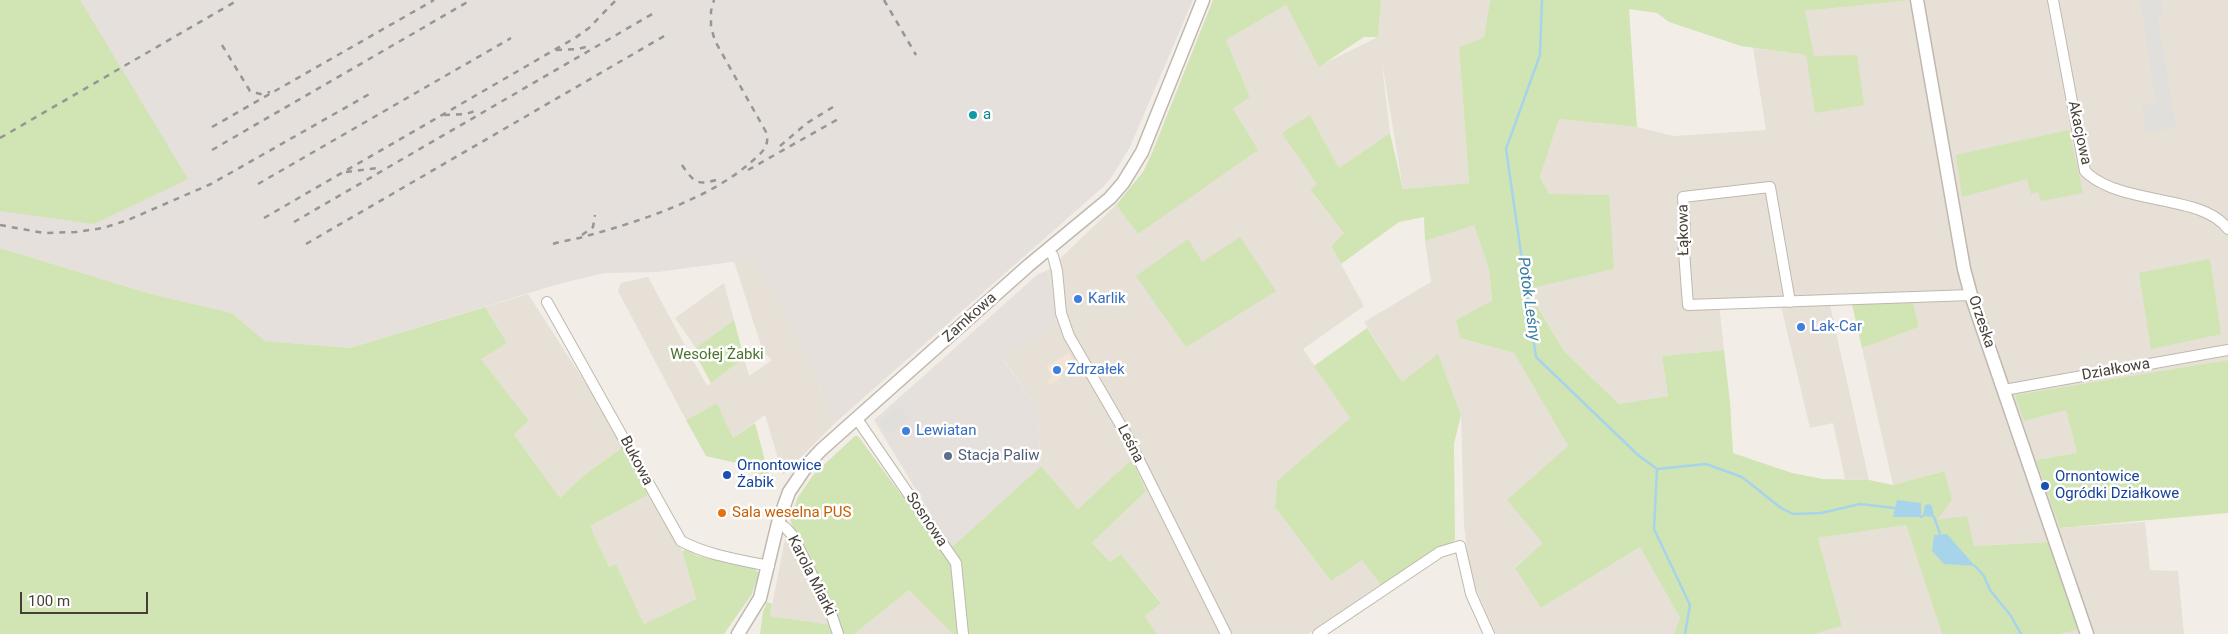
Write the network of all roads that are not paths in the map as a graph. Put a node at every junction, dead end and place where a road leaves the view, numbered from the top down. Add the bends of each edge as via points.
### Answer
1 (1203, 0) edge
2 (1917, 0) edge
3 (2053, 0) edge
4 (2228, 229) edge
5 (1048, 250) junction
6 (1971, 295) junction
7 (547, 302) dead end
8 (1790, 302) junction
9 (2228, 350) edge
10 (2004, 390) junction
11 (856, 418) junction
12 (778, 523) junction
13 (769, 566) junction
14 (741, 633) edge
15 (838, 634) edge
16 (963, 634) edge
17 (1226, 634) edge
18 (1318, 634) edge
19 (1489, 634) edge
20 (2086, 634) edge

1 - 5 street, Zamkowa via 1142,152 1131,171 1110,198
2 - 6 street, Orzeska
3 - 4 street, Akacjowa via 2088,174 2111,189 2204,211 2221,219
5 - 11 street, Zamkowa
5 - 17 street, Leśna via 1057,271 1061,313 1069,336 1127,436
6 - 8 street, Łąkowa
6 - 10 street, Orzeska
7 - 13 street, Bukowa via 681,541 734,559
8 - 8 street, Łąkowa via 1770,187 1683,197 1688,306
9 - 10 street, Działkowa
10 - 20 street, Orzeska
11 - 12 street, Zamkowa via 803,471 790,492
11 - 16 street, Sosnowa via 956,563
12 - 13 street, Zamkowa
12 - 15 street, Karola Miarki via 793,536
13 - 14 street, Zamkowa via 760,598
18 - 19 street via 1440,552 1460,546 1471,594

